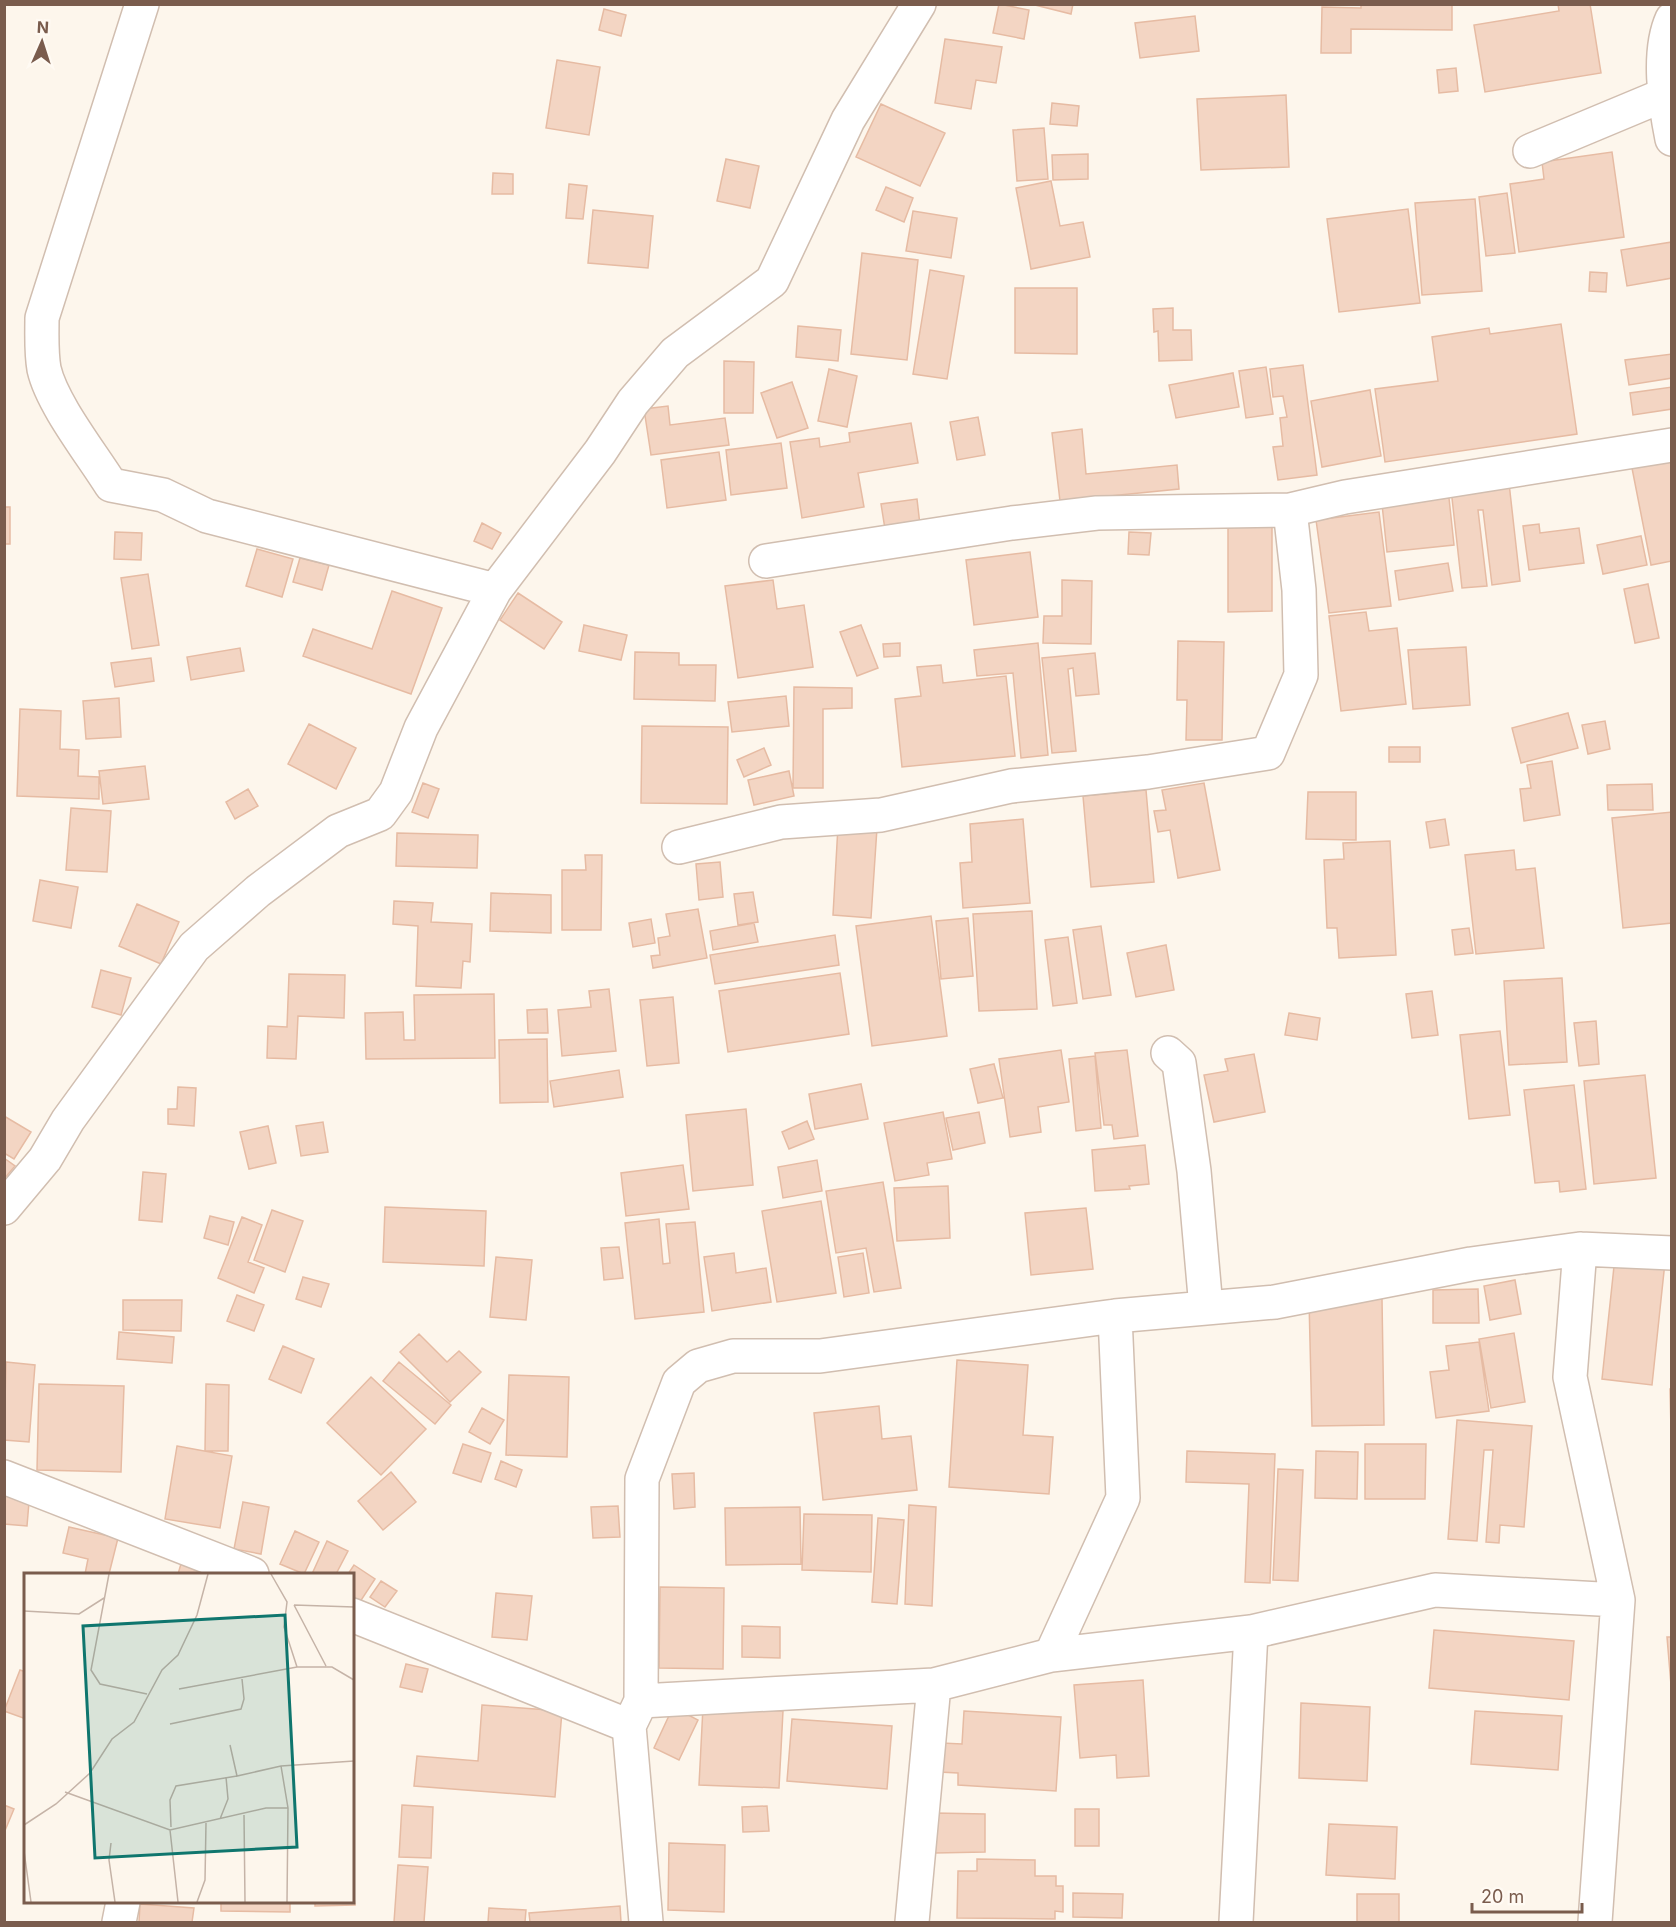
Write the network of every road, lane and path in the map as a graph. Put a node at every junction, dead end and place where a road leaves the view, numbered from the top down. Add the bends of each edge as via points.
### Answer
1 (142, 4) edge
2 (919, 4) edge
3 (1671, 18) edge
4 (1664, 95) junction
5 (1671, 139) edge
6 (1530, 151) dead end
7 (1671, 445) edge
8 (1290, 510) junction
9 (766, 561) dead end
10 (495, 590) junction
11 (679, 847) dead end
12 (1168, 1053) dead end
13 (4, 1208) edge
14 (1580, 1249) junction
15 (1671, 1253) edge
16 (1206, 1308) junction
17 (1115, 1316) junction
18 (4, 1477) edge
19 (247, 1573) edge
20 (1618, 1600) junction
21 (354, 1616) edge
22 (1251, 1632) junction
23 (1051, 1655) junction
24 (934, 1685) junction
25 (635, 1713) junction
26 (123, 1903) edge
27 (119, 1923) edge
28 (646, 1923) edge
29 (912, 1923) edge
30 (1236, 1923) edge
31 (1595, 1923) edge

1 - 10 street via 42,318 45,371 65,413 111,484 163,495 207,516
2 - 10 street via 848,120 772,281 675,353 633,402
3 - 4 street via 1666,30
4 - 5 street
4 - 6 street
7 - 8 street via 1345,497
8 - 9 street via 1097,513
8 - 11 street via 1299,590 1301,675 1268,753 1148,772 1011,786 881,815 781,822
10 - 13 street via 421,728 396,792 380,814 338,831 258,891 194,947 68,1120 45,1159
12 - 16 street via 1179,1063 1194,1171
14 - 15 street
14 - 16 street via 1471,1263 1275,1302
14 - 20 street via 1570,1377
16 - 17 street
17 - 23 street via 1123,1498
17 - 25 street via 820,1356 733,1356 698,1366 680,1382 642,1479
18 - 19 street
20 - 22 street via 1435,1590
20 - 31 street
21 - 25 street
22 - 23 street
22 - 30 street
23 - 24 street
24 - 25 street
24 - 29 street
25 - 28 street
26 - 27 street

